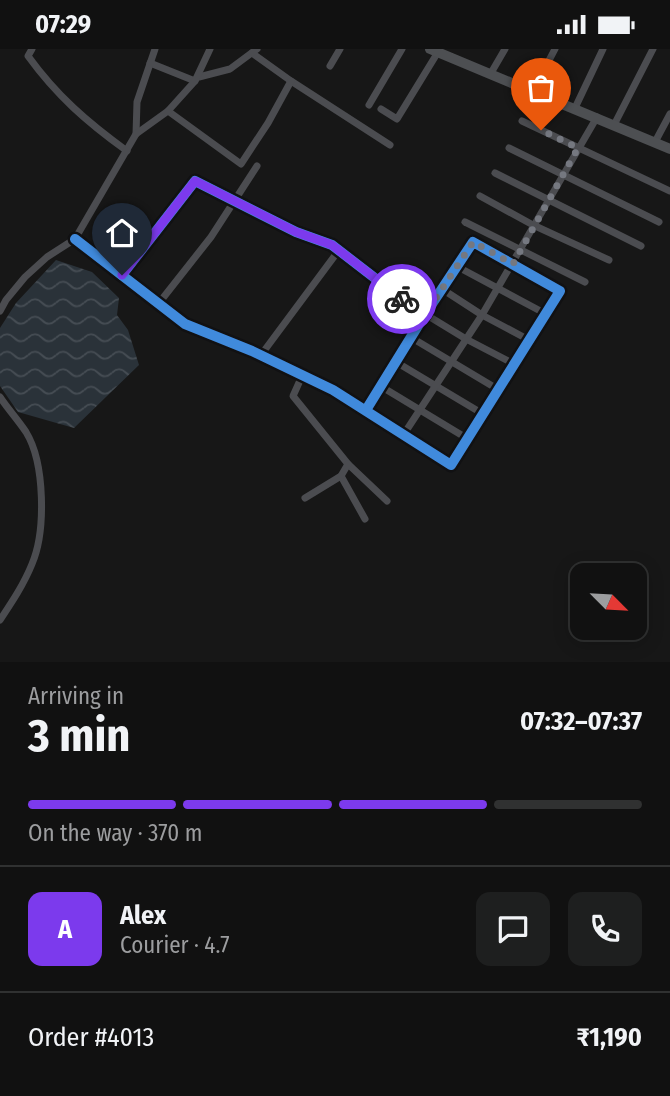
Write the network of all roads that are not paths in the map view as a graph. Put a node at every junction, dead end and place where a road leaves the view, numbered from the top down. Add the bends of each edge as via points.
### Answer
1 (32, 49) edge
2 (155, 49) edge
3 (210, 49) edge
4 (340, 49) edge
5 (401, 49) edge
6 (505, 49) edge
7 (555, 49) edge
8 (603, 49) edge
9 (653, 49) edge
10 (254, 51) edge
11 (434, 51) edge
12 (150, 63) junction
13 (330, 66) dead end
14 (491, 73) junction
15 (197, 79) junction
16 (291, 81) junction
17 (533, 91) junction
18 (369, 105) dead end
19 (575, 108) junction
20 (381, 110) dead end
21 (168, 111) junction
22 (670, 114) edge
23 (597, 117) junction
24 (523, 121) dead end
25 (614, 125) junction
26 (136, 134) junction
27 (655, 142) junction
28 (390, 145) dead end
29 (509, 148) dead end
30 (578, 148) junction
31 (670, 149) edge
32 (127, 151) junction
33 (257, 166) dead end
34 (495, 173) dead end
35 (564, 173) junction
36 (670, 191) edge
37 (480, 196) dead end
38 (549, 199) junction
39 (236, 202) junction
40 (465, 222) dead end
41 (659, 222) dead end
42 (533, 225) junction
43 (75, 239) junction
44 (641, 246) dead end
45 (339, 250) junction
46 (520, 250) junction
47 (609, 260) dead end
48 (513, 264) junction
49 (458, 267) junction
50 (122, 275) junction
51 (585, 282) dead end
52 (442, 289) junction
53 (497, 289) junction
54 (159, 303) junction
55 (0, 311) edge
56 (482, 314) junction
57 (546, 314) junction
58 (425, 315) junction
59 (412, 338) junction
60 (466, 339) junction
61 (529, 340) junction
62 (261, 355) junction
63 (396, 362) junction
64 (453, 362) junction
65 (514, 365) junction
66 (302, 376) junction
67 (438, 386) junction
68 (382, 387) junction
69 (499, 390) junction
70 (0, 397) edge
71 (366, 410) junction
72 (422, 410) junction
73 (483, 414) junction
74 (404, 434) junction
75 (468, 439) junction
76 (348, 464) junction
77 (341, 476) junction
78 (304, 498) dead end
79 (387, 501) dead end
80 (365, 519) dead end
81 (0, 620) edge

1 - 32 street via 28,56 48,85
2 - 12 street
3 - 15 street
4 - 13 street
5 - 18 street
6 - 14 street
7 - 17 street
8 - 19 street
9 - 25 street
10 - 15 street via 230,69
10 - 16 street
11 - 14 main road
11 - 20 street via 397,119
12 - 15 street
12 - 26 street via 137,102
14 - 17 main road
15 - 21 street
16 - 21 street via 241,164
16 - 28 street
17 - 19 main road
19 - 23 main road
21 - 26 street
22 - 27 street
23 - 25 main road
23 - 30 street
24 - 30 street
25 - 27 main road
26 - 32 street
27 - 31 main road
29 - 35 street
30 - 35 street
30 - 36 street
32 - 43 street
33 - 39 street
34 - 38 street
35 - 38 street
35 - 41 street
37 - 42 street
38 - 42 street
38 - 44 street
39 - 45 street
39 - 50 street via 195,181
39 - 54 street
40 - 46 street
42 - 46 street
42 - 47 street
43 - 50 street
43 - 55 street via 25,277
45 - 58 street
45 - 62 street
46 - 48 street
46 - 51 street
48 - 49 street via 473,242
48 - 53 street
48 - 57 street via 560,291
49 - 52 street
49 - 53 street
50 - 54 street
52 - 56 street
52 - 58 street
53 - 56 street
53 - 57 street
54 - 62 street via 185,324
56 - 60 street
56 - 61 street
57 - 61 street
58 - 59 street
58 - 60 street
59 - 63 street
59 - 64 street
60 - 64 street
60 - 65 street
61 - 65 street
62 - 66 street
63 - 67 street
63 - 68 street
64 - 67 street
64 - 69 street
65 - 69 street
66 - 71 street
66 - 76 street via 293,396
67 - 72 street
67 - 73 street
68 - 71 street
68 - 72 street
69 - 73 street
70 - 81 street via 32,445 43,497 34,562
71 - 74 street
72 - 74 street
72 - 75 street
73 - 75 street
74 - 75 street via 451,465
76 - 77 street
76 - 79 street
77 - 78 street
77 - 80 street

